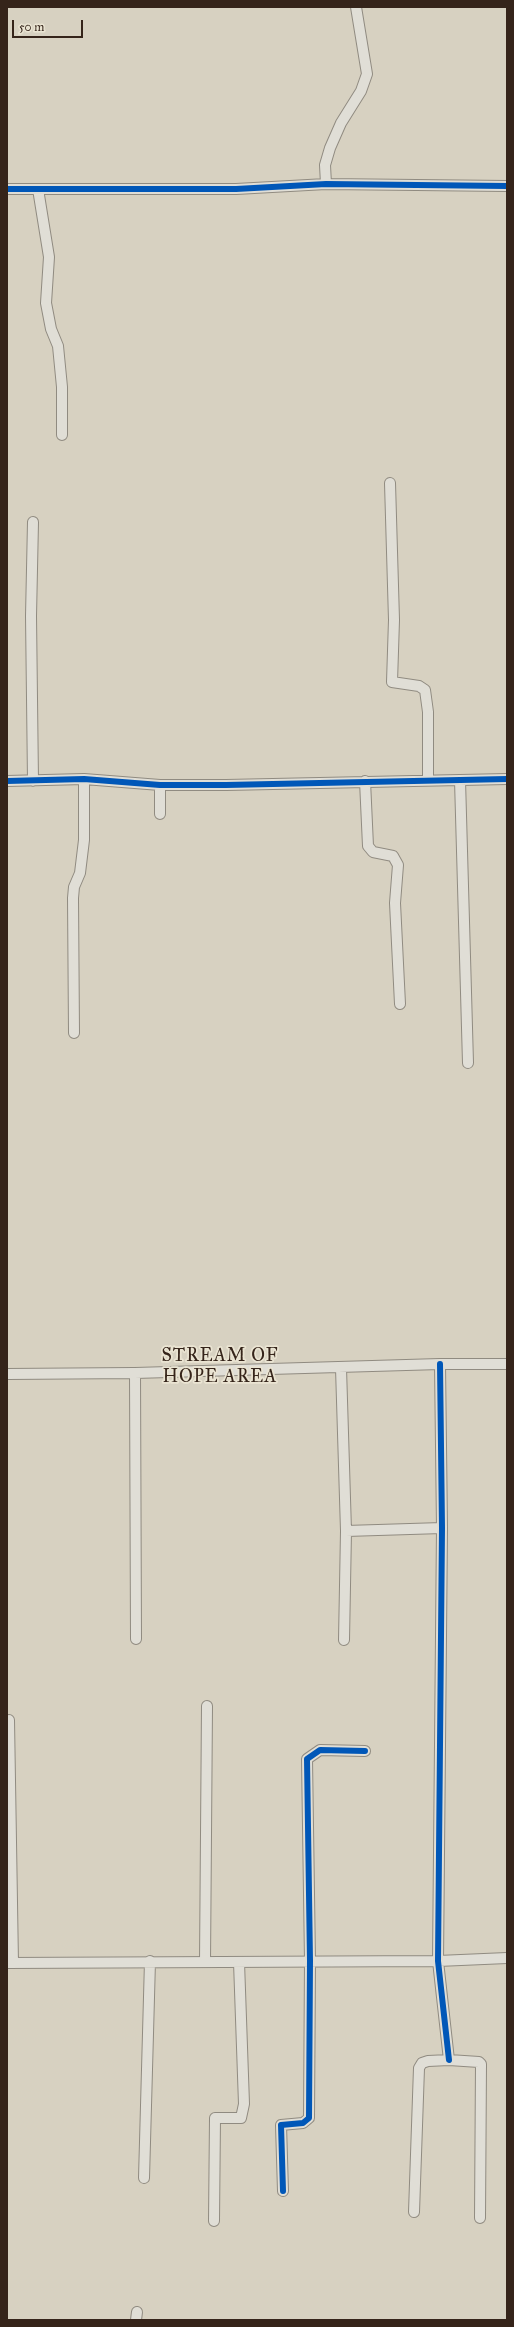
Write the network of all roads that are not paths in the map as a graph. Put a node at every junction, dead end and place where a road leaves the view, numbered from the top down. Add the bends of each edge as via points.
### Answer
1 (356, 7) edge
2 (326, 184) junction
3 (507, 186) edge
4 (7, 189) edge
5 (38, 189) junction
6 (62, 435) dead end
7 (390, 484) dead end
8 (33, 522) dead end
9 (84, 779) junction
10 (428, 779) junction
11 (507, 779) edge
12 (460, 780) junction
13 (7, 781) edge
14 (33, 781) junction
15 (365, 781) junction
16 (160, 785) junction
17 (160, 814) dead end
18 (400, 1004) dead end
19 (74, 1033) dead end
20 (468, 1063) dead end
21 (440, 1364) junction
22 (507, 1364) edge
23 (341, 1368) junction
24 (135, 1373) junction
25 (7, 1374) edge
26 (442, 1528) junction
27 (346, 1531) junction
28 (136, 1640) dead end
29 (344, 1640) dead end
30 (207, 1706) dead end
31 (9, 1720) dead end
32 (365, 1751) dead end
33 (507, 1958) edge
34 (150, 1961) junction
35 (310, 1961) junction
36 (438, 1961) junction
37 (205, 1962) junction
38 (239, 1962) junction
39 (10, 1963) edge
40 (449, 2060) junction
41 (144, 2178) dead end
42 (283, 2191) dead end
43 (414, 2212) dead end
44 (480, 2218) dead end
45 (214, 2221) dead end

1 - 2 street via 367,74 362,91 341,123 330,148 325,165
2 - 3 street
2 - 5 street via 236,189
4 - 5 street
5 - 6 street via 49,257 46,303 51,329 58,346 62,387
7 - 10 street via 394,620 392,682 418,686 425,690 428,712
8 - 14 street
9 - 14 street
9 - 16 street
9 - 19 street via 84,846 73,898
10 - 12 street
10 - 15 street
11 - 12 street
12 - 20 street
13 - 14 street
15 - 16 street
15 - 18 street via 368,846 373,852 393,856 398,865 395,903
16 - 17 street
21 - 22 street
21 - 23 street
21 - 26 street
23 - 24 street
23 - 27 street
24 - 25 street
24 - 28 street
26 - 27 street
26 - 36 street
27 - 29 street
30 - 37 street
31 - 39 street
32 - 35 street via 320,1750 307,1759
33 - 36 street
34 - 37 street
34 - 39 street
34 - 41 street
35 - 36 street
35 - 38 street
35 - 42 street via 309,2118 303,2123 281,2125
36 - 40 street
37 - 38 street
38 - 45 street via 244,2104 241,2118 215,2118
40 - 43 street via 422,2064 417,2073
40 - 44 street via 481,2064

